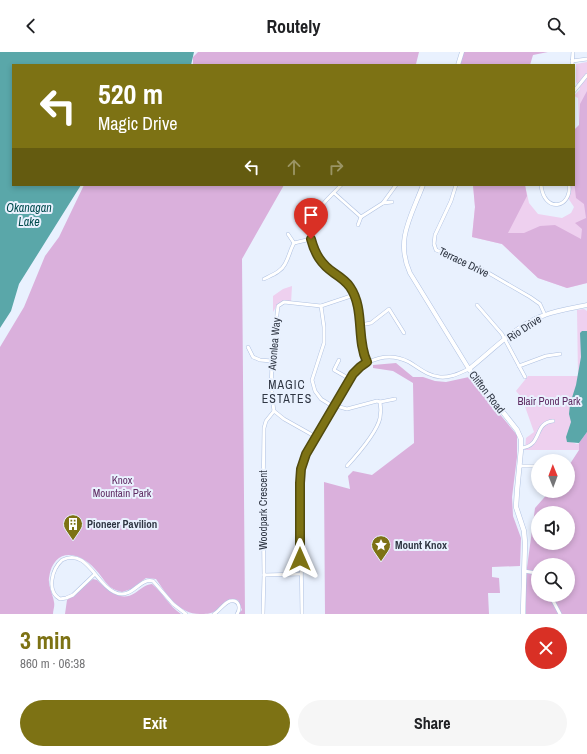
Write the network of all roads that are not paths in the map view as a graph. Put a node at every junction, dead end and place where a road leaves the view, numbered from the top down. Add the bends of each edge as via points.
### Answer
1 (462, 52) edge
2 (573, 52) edge
3 (587, 59) edge
4 (572, 61) joint
5 (458, 64) edge
6 (587, 75) edge
7 (575, 88) edge
8 (340, 186) edge
9 (395, 186) edge
10 (423, 186) edge
11 (456, 186) edge
12 (541, 186) edge
13 (569, 186) edge
14 (334, 193) junction
15 (392, 202) dead end
16 (383, 203) junction
17 (305, 206) dead end
18 (316, 213) junction
19 (362, 217) junction
20 (358, 225) dead end
21 (288, 234) dead end
22 (311, 239) junction
23 (294, 243) junction
24 (264, 279) dead end
25 (354, 295) junction
26 (477, 305) dead end
27 (587, 305) edge
28 (321, 306) junction
29 (545, 315) junction
30 (360, 325) junction
31 (404, 333) dead end
32 (506, 340) junction
33 (248, 347) dead end
34 (560, 354) dead end
35 (339, 360) dead end
36 (272, 361) junction
37 (367, 362) junction
38 (519, 366) junction
39 (469, 369) junction
40 (525, 376) dead end
41 (350, 379) junction
42 (395, 399) dead end
43 (380, 402) junction
44 (334, 406) junction
45 (274, 411) junction
46 (553, 421) dead end
47 (316, 437) junction
48 (521, 448) junction
49 (347, 466) dead end
50 (520, 466) junction
51 (531, 466) edge
52 (524, 571) junction
53 (531, 572) edge
54 (95, 574) junction
55 (300, 574) junction
56 (264, 575) junction
57 (554, 602) edge
58 (186, 614) edge
59 (214, 614) edge
60 (237, 614) edge
61 (264, 614) edge
62 (302, 614) edge
63 (523, 614) edge
64 (560, 614) edge

1 - 5 street
2 - 4 street
3 - 4 street
6 - 7 street
8 - 14 street
9 - 16 street
10 - 39 street, Clifton Road via 405,232 405,262
11 - 29 street, Terrace Drive via 435,235 436,250 480,268 530,297 540,304
12 - 13 street via 543,196 554,204 568,198
14 - 18 street
14 - 19 street
15 - 16 street
16 - 19 street
17 - 18 street
18 - 22 street via 311,227
19 - 20 street
21 - 23 street
22 - 23 street
22 - 25 street via 317,257 346,282
23 - 24 street via 280,271
25 - 28 street, Avonlea Way
25 - 30 street
26 - 32 street
27 - 29 street, Rio Drive
28 - 36 street, Avonlea Way via 284,302 278,306
28 - 44 street via 324,343 312,380 318,395
29 - 32 street, Rio Drive via 526,324
30 - 31 street via 371,322 389,309
30 - 37 street via 362,352
32 - 38 street
32 - 39 street, Rio Drive
33 - 36 street via 253,357
34 - 38 street via 546,356
35 - 41 street via 334,370
36 - 45 street, Avonlea Way
37 - 39 street via 394,357 440,377 457,375
37 - 41 street
38 - 40 street
39 - 48 main road, Clifton Road via 517,430
41 - 44 street
42 - 43 street
43 - 44 street via 347,409
43 - 49 street via 380,418 375,429
44 - 47 street
45 - 47 street
45 - 56 street, Woodpark Crescent via 266,420 264,428
46 - 48 street via 544,424 533,444
47 - 55 street via 301,469
48 - 50 main road, Clifton Road
50 - 51 street
50 - 52 main road, Clifton Road via 516,507 524,537
52 - 53 street
52 - 63 main road, Clifton Road
54 - 54 street via 82,560 72,557 62,560 56,566 52,585 60,599 69,597
54 - 58 street via 110,590 119,594 129,593 147,581 154,581 173,604
55 - 56 street
55 - 62 street
56 - 61 street, Woodpark Crescent
57 - 64 street
59 - 60 street via 227,602 232,601 239,605

